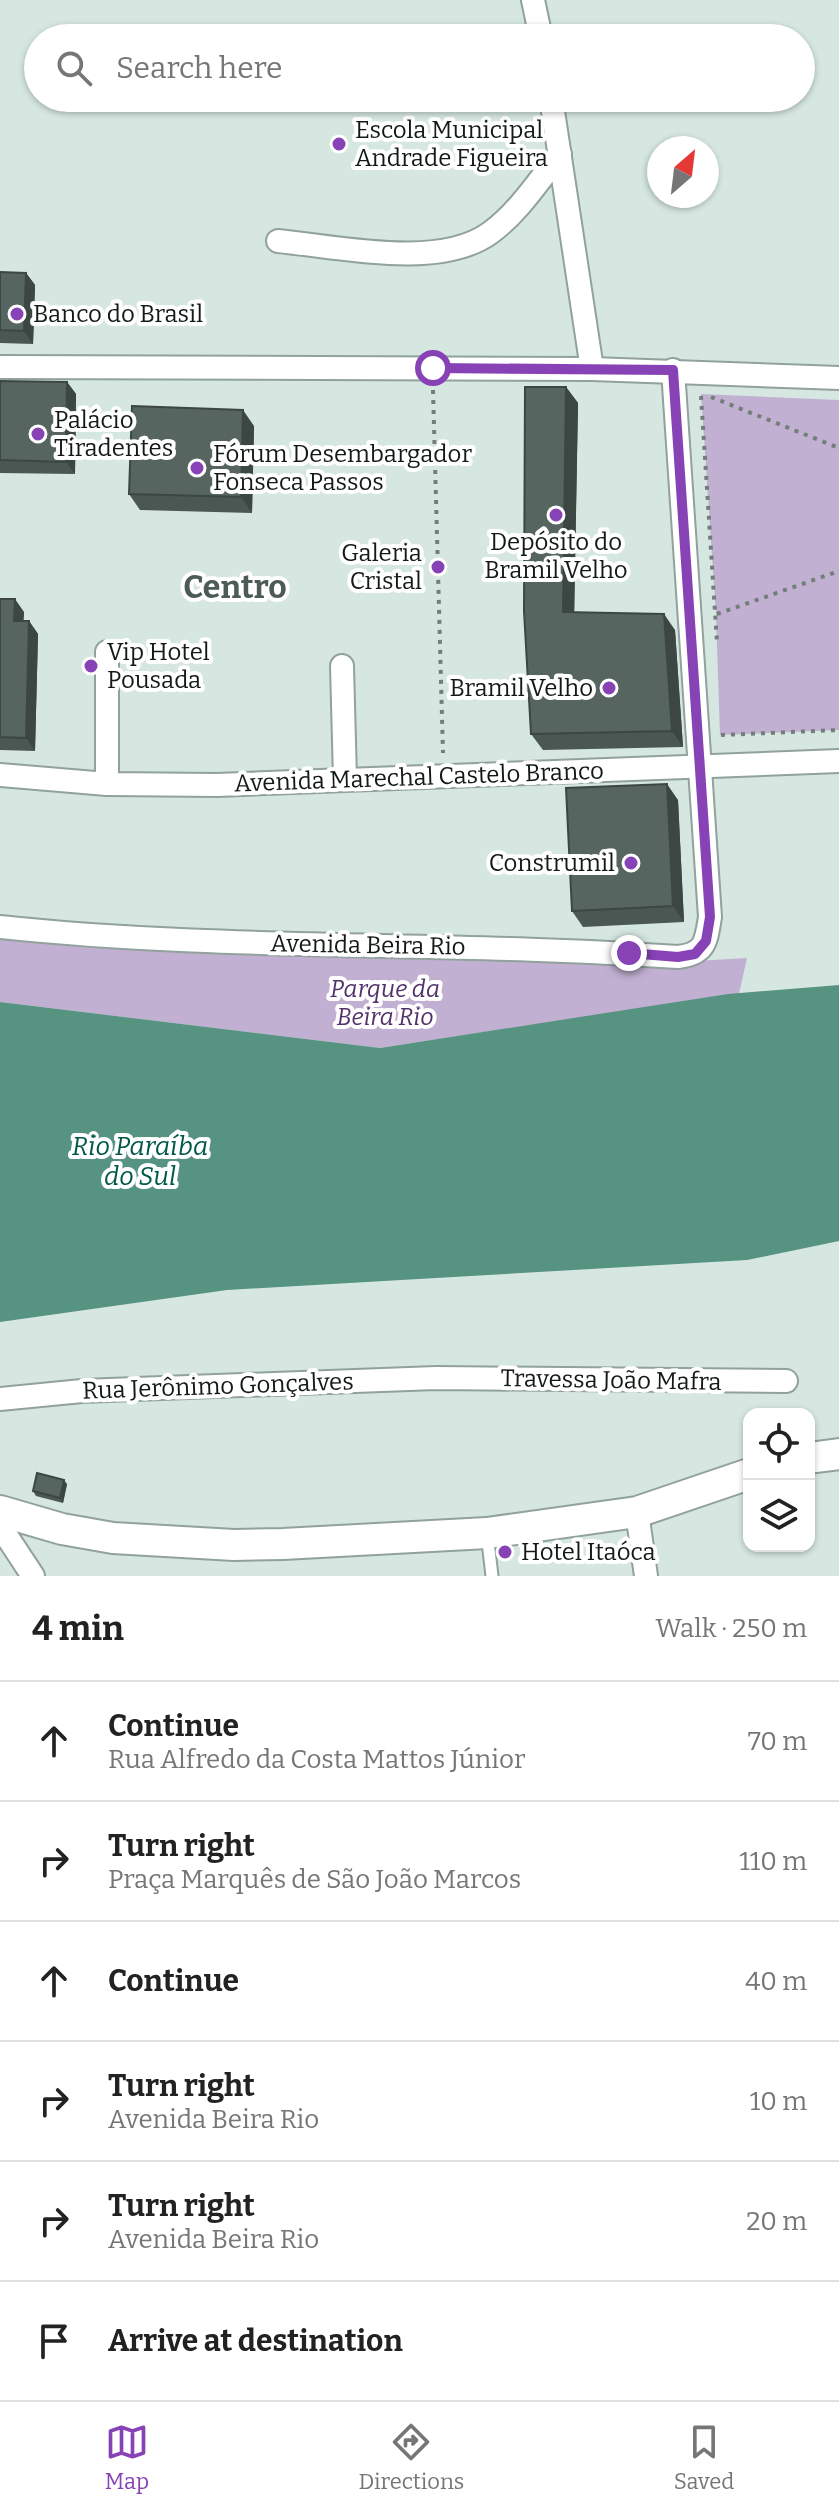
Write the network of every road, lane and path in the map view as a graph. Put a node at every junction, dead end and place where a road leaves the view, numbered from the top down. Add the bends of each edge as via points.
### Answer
1 (533, 0) edge
2 (538, 24) edge
3 (553, 112) edge
4 (560, 154) junction
5 (278, 241) dead end
6 (0, 367) edge
7 (433, 368) junction
8 (592, 369) junction
9 (673, 370) junction
10 (839, 378) edge
11 (839, 448) edge
12 (839, 571) edge
13 (716, 615) junction
14 (717, 645) dead end
15 (107, 652) dead end
16 (342, 666) dead end
17 (839, 730) edge
18 (720, 735) dead end
19 (839, 761) edge
20 (702, 768) junction
21 (443, 774) junction
22 (0, 775) edge
23 (345, 779) junction
24 (107, 784) junction
25 (0, 927) edge
26 (436, 1378) joint
27 (786, 1381) dead end
28 (0, 1399) edge
29 (839, 1454) edge
30 (815, 1457) edge
31 (743, 1476) edge
32 (0, 1511) edge
33 (637, 1512) junction
34 (0, 1526) edge
35 (487, 1533) junction
36 (33, 1576) edge
37 (492, 1576) edge
38 (646, 1576) edge

1 - 2 street
3 - 4 street
4 - 5 street via 506,220 468,245 417,254
4 - 8 street
6 - 7 street
7 - 8 street
7 - 21 path
8 - 9 street
9 - 10 street
9 - 20 street
11 - 13 path via 701,394
12 - 13 path
13 - 14 path
15 - 24 street
16 - 23 street
17 - 18 path
19 - 20 street, Avenida Marechal Castelo Branco
20 - 21 street, Avenida Marechal Castelo Branco
20 - 25 street, Avenida Beira Rio via 710,917 706,941 695,954 246,942
21 - 23 street, Avenida Marechal Castelo Branco
22 - 24 street, Avenida Marechal Castelo Branco
23 - 24 street, Avenida Marechal Castelo Branco
26 - 27 street, Travessa João Mafra
26 - 28 street, Rua Jerônimo Gonçalves via 82,1391
29 - 30 main road
31 - 33 main road
32 - 35 main road via 62,1529 172,1543 283,1544
33 - 35 main road
33 - 38 street
34 - 36 street
35 - 37 lane

